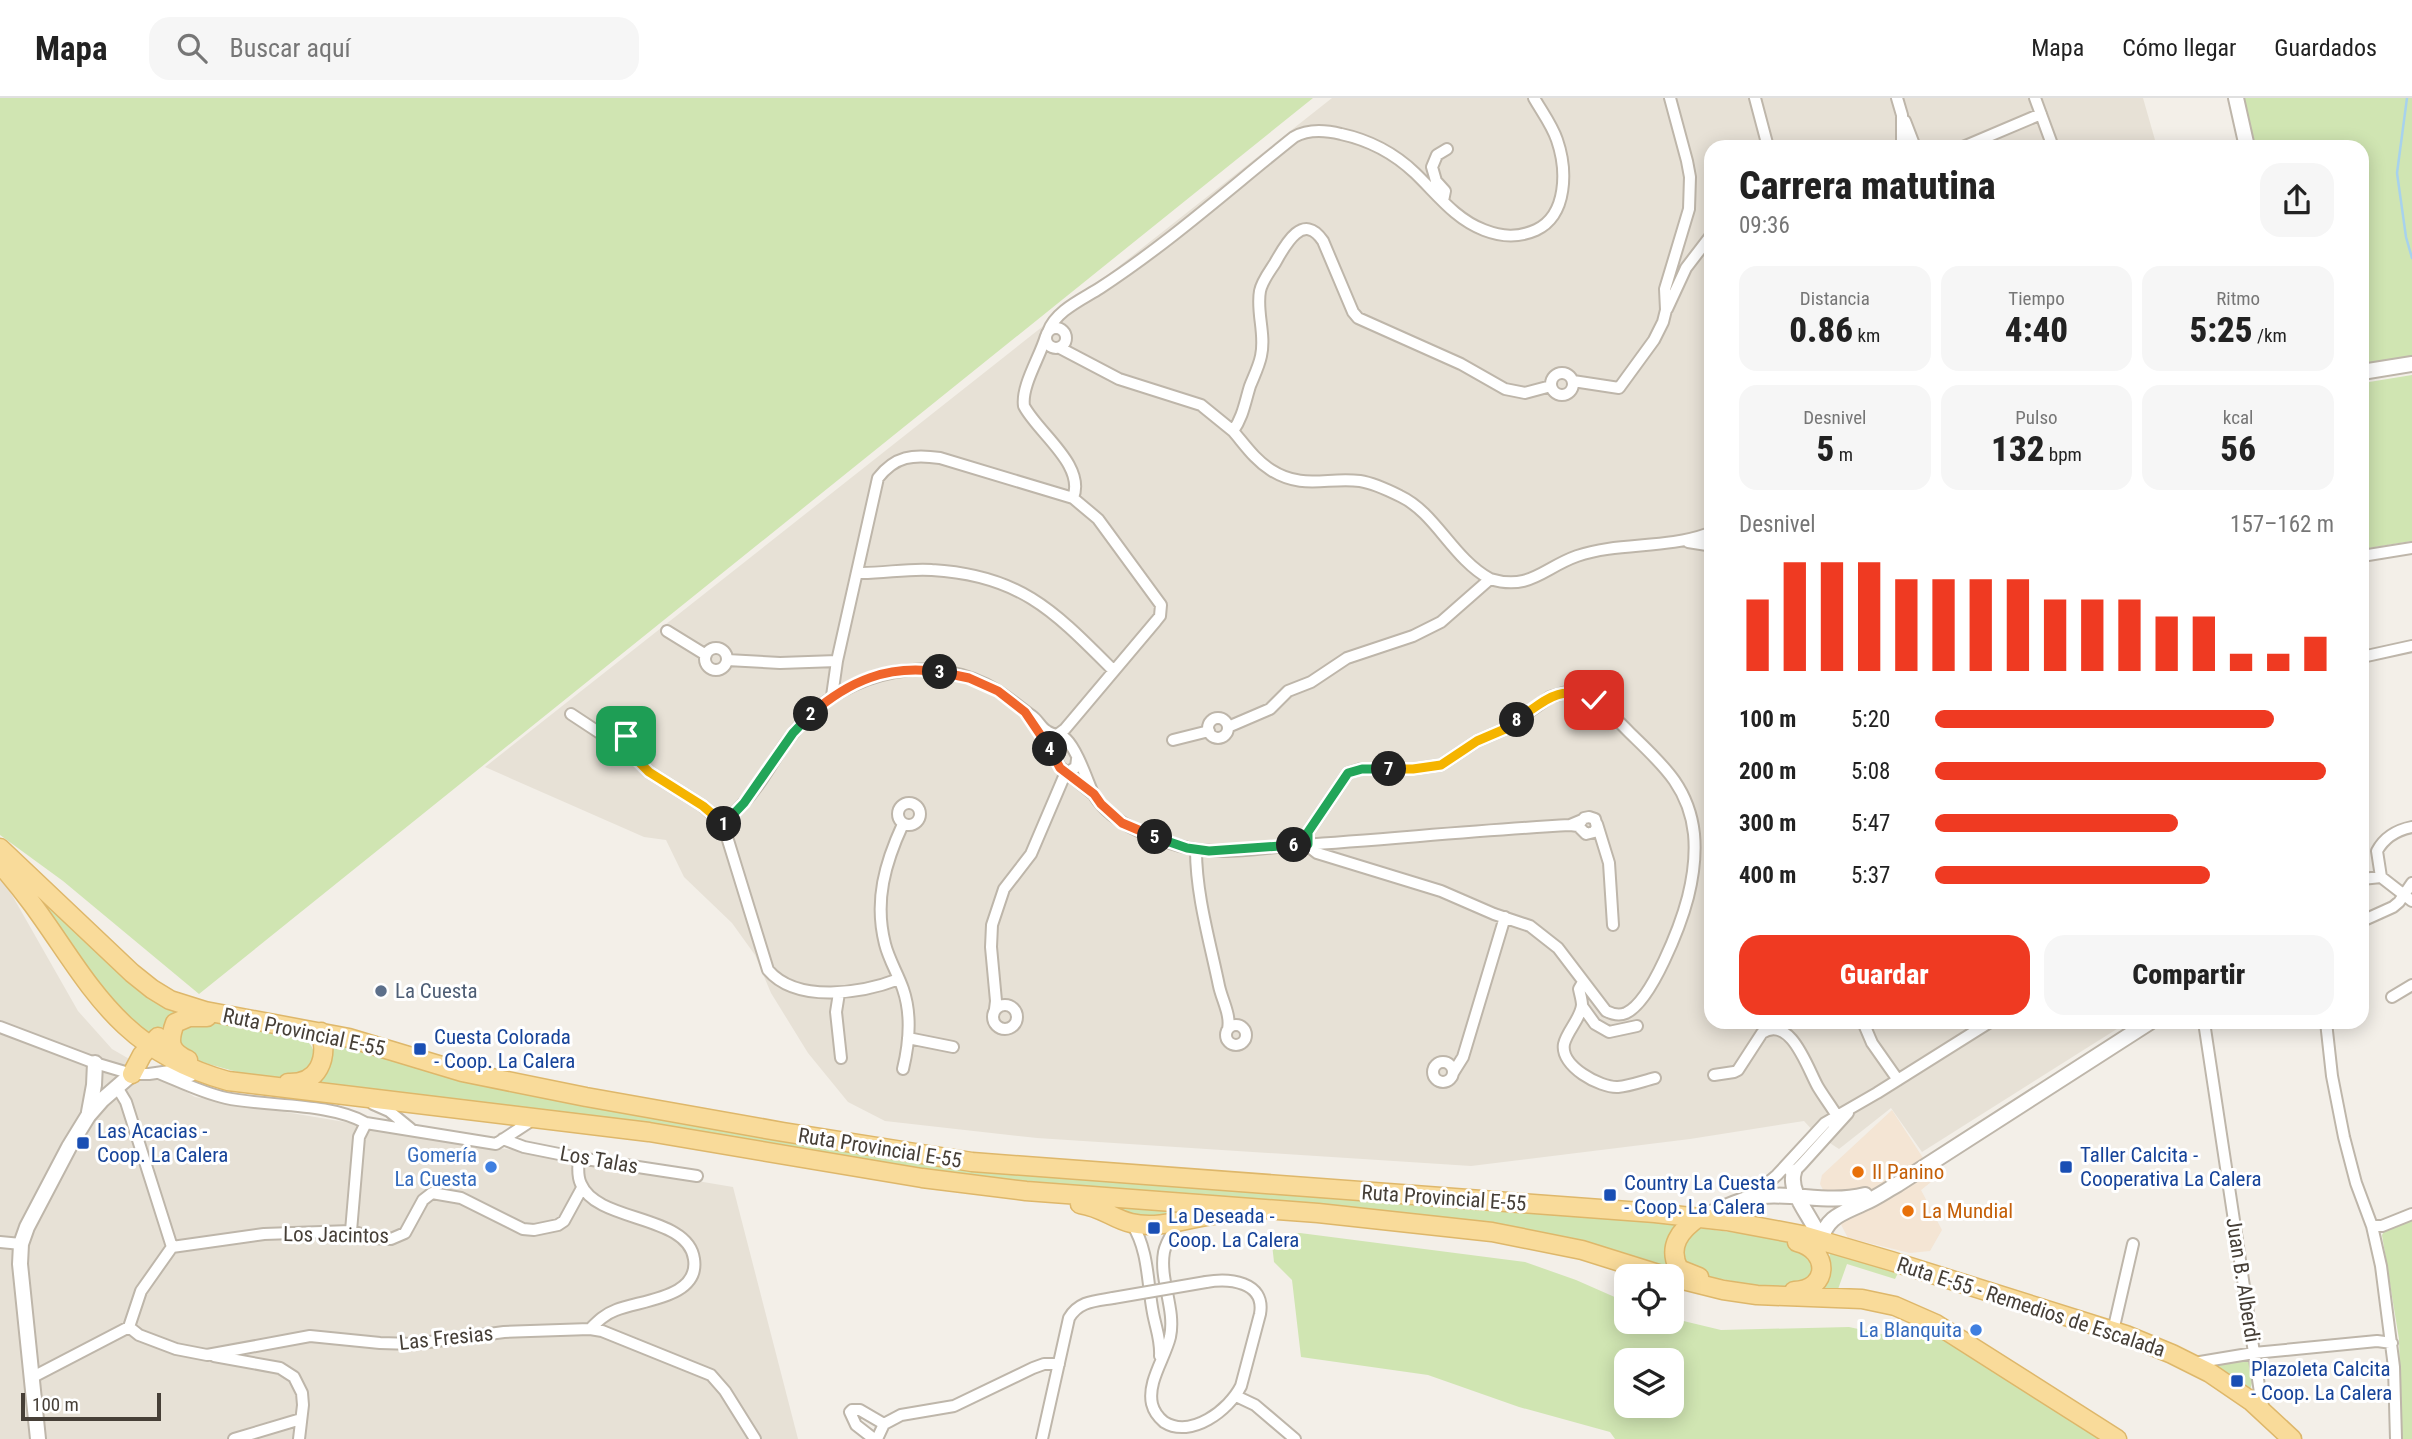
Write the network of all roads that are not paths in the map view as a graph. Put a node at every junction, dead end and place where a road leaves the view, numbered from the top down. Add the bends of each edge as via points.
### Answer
1 (1534, 98) edge
2 (1670, 98) edge
3 (1755, 98) edge
4 (1897, 98) edge
5 (2035, 98) edge
6 (2236, 98) edge
7 (2040, 114) junction
8 (1902, 115) junction
9 (1766, 140) edge
10 (1902, 140) edge
11 (1912, 140) edge
12 (1979, 140) edge
13 (2050, 140) edge
14 (2245, 140) edge
15 (1447, 149) dead end
16 (1443, 201) junction
17 (1704, 244) edge
18 (1069, 308) junction
19 (1666, 310) junction
20 (1047, 334) junction
21 (1061, 342) junction
22 (1041, 353) junction
23 (2412, 364) edge
24 (2369, 371) edge
25 (1573, 381) junction
26 (1551, 386) junction
27 (1234, 431) junction
28 (1073, 498) junction
29 (1704, 540) edge
30 (2412, 548) edge
31 (2369, 555) edge
32 (857, 573) junction
33 (1490, 579) junction
34 (667, 631) dead end
35 (2412, 646) edge
36 (2369, 655) edge
37 (837, 661) junction
38 (1114, 671) junction
39 (832, 696) junction
40 (1025, 712) junction
41 (571, 713) dead end
42 (1059, 735) junction
43 (1173, 740) dead end
44 (1048, 745) junction
45 (1077, 758) junction
46 (1067, 773) junction
47 (1094, 794) junction
48 (723, 824) junction
49 (903, 824) dead end
50 (2412, 827) edge
51 (1308, 844) junction
52 (0, 848) edge
53 (1196, 850) junction
54 (0, 864) edge
55 (2381, 877) junction
56 (2369, 878) edge
57 (2412, 883) edge
58 (2408, 898) edge
59 (1505, 917) junction
60 (2369, 918) edge
61 (1613, 925) dead end
62 (899, 979) junction
63 (1583, 982) junction
64 (2412, 985) edge
65 (839, 993) junction
66 (2392, 997) dead end
67 (998, 1005) dead end
68 (1583, 1006) junction
69 (240, 1018) junction
70 (175, 1022) junction
71 (122, 1023) junction
72 (273, 1023) junction
73 (1231, 1025) dead end
74 (1637, 1026) dead end
75 (0, 1027) edge
76 (1767, 1029) joint
77 (1866, 1029) edge
78 (1979, 1029) edge
79 (2140, 1029) edge
80 (2205, 1029) edge
81 (2327, 1029) edge
82 (321, 1032) junction
83 (908, 1038) junction
84 (150, 1045) junction
85 (953, 1046) dead end
86 (321, 1058) junction
87 (841, 1058) dead end
88 (95, 1063) junction
89 (136, 1067) junction
90 (1451, 1068) dead end
91 (903, 1069) dead end
92 (159, 1073) junction
93 (1714, 1075) dead end
94 (1655, 1078) dead end
95 (1898, 1080) junction
96 (228, 1081) junction
97 (261, 1086) junction
98 (117, 1087) junction
99 (354, 1097) junction
100 (1852, 1108) junction
101 (88, 1116) junction
102 (1837, 1116) junction
103 (534, 1119) junction
104 (366, 1123) junction
105 (415, 1131) junction
106 (503, 1139) junction
107 (579, 1158) junction
108 (1789, 1170) junction
109 (697, 1176) dead end
110 (953, 1183) junction
111 (582, 1188) junction
112 (1886, 1190) junction
113 (1798, 1197) junction
114 (1748, 1199) junction
115 (2412, 1214) edge
116 (1699, 1217) junction
117 (1380, 1219) junction
118 (1178, 1223) junction
119 (1132, 1224) junction
120 (2372, 1227) junction
121 (351, 1231) junction
122 (1783, 1231) junction
123 (0, 1242) edge
124 (1824, 1242) junction
125 (21, 1244) junction
126 (2133, 1244) dead end
127 (172, 1247) junction
128 (1627, 1264) edge
129 (1821, 1268) junction
130 (1684, 1280) edge
131 (1723, 1290) junction
132 (1783, 1297) junction
133 (1153, 1316) junction
134 (1172, 1316) junction
135 (130, 1327) junction
136 (590, 1329) junction
137 (2113, 1331) junction
138 (2392, 1343) junction
139 (2254, 1353) junction
140 (207, 1355) junction
141 (2194, 1363) junction
142 (1059, 1364) junction
143 (1159, 1367) junction
144 (31, 1378) junction
145 (1236, 1396) junction
146 (2266, 1413) junction
147 (301, 1419) junction
148 (884, 1424) junction
149 (1174, 1434) edge
150 (38, 1439) edge
151 (234, 1439) edge
152 (299, 1439) edge
153 (755, 1439) edge
154 (876, 1439) edge
155 (1042, 1439) edge
156 (1294, 1439) edge
157 (2117, 1439) edge
158 (2292, 1439) edge
159 (2396, 1439) edge

1 - 16 street via 1552,129 1562,160 1562,191 1553,217 1534,231 1502,236 1475,226
2 - 19 street via 1687,161 1690,201 1665,289
3 - 9 street
4 - 8 street
5 - 7 street
6 - 14 street
7 - 12 street
7 - 13 street
8 - 10 street
8 - 11 street
15 - 16 street via 1437,155 1432,167 1444,191
16 - 18 street via 1414,172 1360,138 1335,132 1300,133 1129,269
17 - 19 street via 1686,268
18 - 20 street
18 - 21 street
19 - 25 street via 1660,331 1619,388
20 - 21 street via 1046,343
20 - 21 street via 1056,328
20 - 22 street
21 - 22 street
21 - 27 street via 1119,379 1201,405
22 - 28 street via 1023,394 1024,406 1070,467 1077,484
23 - 24 street
25 - 26 street via 1569,374 1558,373
25 - 26 street via 1571,391 1564,395
26 - 27 street via 1525,393 1504,389 1461,364 1358,318 1323,241 1316,232 1302,230 1289,238 1260,291 1261,356
27 - 33 street via 1256,458 1283,476 1317,483 1362,481 1406,499 1467,564
28 - 32 street via 940,458 899,460 887,467 875,485
28 - 38 street via 1098,519 1161,605 1160,616
29 - 33 street via 1579,555 1517,583
30 - 31 street
32 - 37 street
32 - 38 street via 930,569 996,582 1054,612
33 - 43 street via 1441,622 1347,659 1288,691 1270,709 1228,727 1225,736 1219,739 1209,731
34 - 37 street via 706,655 719,649 727,660
35 - 36 street
37 - 39 street
38 - 42 street
39 - 40 street via 879,674 929,670 985,685
39 - 48 street via 800,724 752,793
40 - 42 street via 1047,732
40 - 44 street
41 - 48 street via 615,743 619,756 632,755
42 - 44 street
42 - 45 street
44 - 46 street
45 - 46 street via 1076,767
45 - 47 street
46 - 47 street
46 - 67 street via 1031,853 1004,889 992,925
47 - 53 street via 1122,823
48 - 65 street via 768,971 798,988
49 - 62 street via 885,867 880,903 884,941
50 - 55 street via 2395,832 2378,847
51 - 53 street
51 - 59 street via 1317,853 1441,891
51 - 61 street via 1577,824 1586,834 1595,829 1603,844 1609,863
51 - 63 street via 1308,832 1348,773 1441,765 1550,697 1570,691 1594,700 1677,782 1693,828 1695,853 1682,916 1657,976 1640,1000 1626,1013 1611,1013
52 - 69 main road, Ruta Provincial E-55 via 152,989 188,1007
53 - 73 street via 1206,923
54 - 71 main road, Ruta Provincial E-55 via 96,996
55 - 56 street
55 - 58 street
57 - 58 street
58 - 60 street
59 - 63 street via 1550,940
59 - 90 street via 1463,1057
62 - 65 street
62 - 83 street via 905,993
63 - 68 street via 1579,989
64 - 66 street
65 - 87 street via 836,1012
68 - 74 street via 1595,1024 1609,1032
68 - 94 street via 1564,1043 1572,1067 1610,1087
69 - 70 main road via 194,1016
69 - 72 main road, Ruta Provincial E-55
70 - 84 main road
70 - 96 main road via 170,1037 177,1054
71 - 84 main road, Ruta Provincial E-55
71 - 89 main road via 137,1049
72 - 82 main road, Ruta Provincial E-55
72 - 86 main road via 311,1039
75 - 88 street
76 - 93 street via 1738,1070
76 - 102 street via 1793,1039
77 - 95 street
78 - 95 street
79 - 112 street
80 - 139 street, Juan B. Alberdi
81 - 120 street via 2344,1137
82 - 86 main road
82 - 116 main road, Ruta Provincial E-55 via 503,1081 953,1160
83 - 85 street
83 - 91 street
84 - 89 main road
84 - 96 main road, Ruta Provincial E-55 via 178,1063
86 - 97 main road via 317,1072 308,1080
88 - 89 street
88 - 101 street
89 - 92 street
89 - 98 street
92 - 96 street
92 - 104 street via 225,1098 335,1112
95 - 100 street
96 - 97 main road, Ruta Provincial E-55
97 - 99 main road, Ruta Provincial E-55
98 - 101 street
98 - 127 street via 126,1102
99 - 103 main road, Ruta Provincial E-55
99 - 105 street via 389,1111
100 - 102 street
100 - 108 street
101 - 125 street
102 - 108 street via 1825,1123
103 - 106 street
103 - 110 main road, Ruta Provincial E-55 via 649,1132
104 - 105 street
104 - 121 street via 359,1137
105 - 106 street via 496,1144
106 - 107 street, Los Talas
107 - 109 street, Los Talas
107 - 111 street
108 - 113 street
108 - 114 street
110 - 117 main road, Ruta Provincial E-55
110 - 119 main road via 990,1195 1097,1207
111 - 121 street, Los Jacintos via 565,1221 546,1229 523,1229 461,1198 432,1193 423,1199 405,1233 397,1237 384,1239
111 - 136 street via 604,1205 679,1237 692,1249 695,1260 690,1279 679,1290 615,1310
112 - 113 street via 1842,1200
112 - 124 street via 1832,1219 1823,1231
113 - 114 street
113 - 124 street
114 - 116 street
115 - 120 street
116 - 122 main road, Ruta Provincial E-55
116 - 131 main road via 1678,1237 1675,1260 1683,1272 1710,1280
117 - 118 main road via 1220,1214
117 - 128 main road, Ruta Provincial E-55 via 1530,1238
118 - 119 main road
118 - 134 street via 1164,1256
119 - 133 street via 1143,1244
120 - 138 street
121 - 127 street, Los Jacintos via 264,1234
122 - 124 main road, Ruta Provincial E-55
122 - 129 main road via 1793,1241 1812,1247
123 - 125 street
124 - 129 main road
124 - 137 main road, Ruta E-55 - Remedios de Escalada
125 - 144 street
126 - 137 street
127 - 135 street via 141,1291
129 - 132 main road via 1813,1287 1787,1291
130 - 131 main road
131 - 132 main road
132 - 157 main road via 1862,1299 1911,1312
133 - 134 street via 1164,1322
133 - 143 street via 1160,1338
134 - 143 street
135 - 140 street, Las Fresias via 176,1349
135 - 144 street
136 - 140 street, Las Fresias via 504,1332 414,1344 310,1336
136 - 153 street, Las Fresias via 711,1375
137 - 141 main road, Ruta E-55 - Remedios de Escalada
138 - 139 street
138 - 159 street
139 - 141 street
139 - 146 street, Juan B. Alberdi
140 - 147 street via 288,1371 302,1393
141 - 146 main road, Ruta E-55 - Remedios de Escalada
142 - 145 street, bridge via 1065,1328 1073,1311 1087,1302 1223,1279 1241,1282 1260,1301 1260,1314
142 - 148 street via 1033,1368 954,1406 901,1415
142 - 155 street
143 - 149 street via 1152,1404
144 - 150 street
145 - 149 street via 1205,1423
145 - 156 street via 1255,1405
146 - 158 main road, Ruta E-55 - Remedios de Escalada
147 - 151 street
147 - 152 street
148 - 154 street
148 - 154 street via 860,1410 850,1412 856,1425

